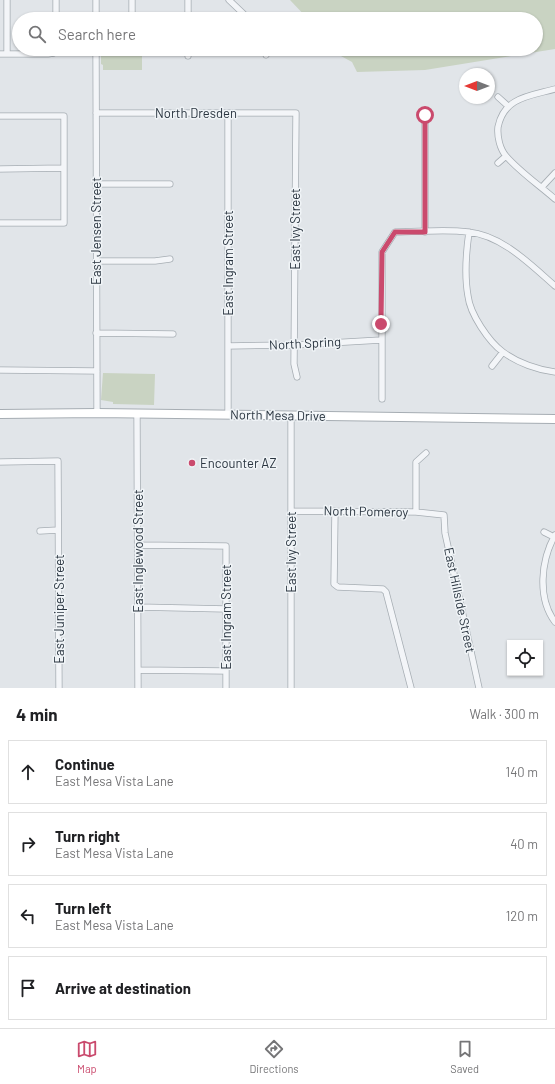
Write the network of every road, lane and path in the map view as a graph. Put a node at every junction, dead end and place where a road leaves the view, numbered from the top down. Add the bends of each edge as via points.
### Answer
1 (7, 0) edge
2 (56, 0) edge
3 (96, 0) edge
4 (132, 0) edge
5 (188, 0) edge
6 (229, 0) edge
7 (56, 12) edge
8 (96, 12) edge
9 (132, 12) edge
10 (188, 12) edge
11 (241, 12) edge
12 (0, 54) edge
13 (7, 54) junction
14 (12, 54) edge
15 (96, 56) edge
16 (555, 89) edge
17 (498, 97) dead end
18 (508, 106) junction
19 (96, 113) junction
20 (228, 113) junction
21 (296, 113) joint
22 (425, 115) dead end
23 (0, 116) edge
24 (506, 156) junction
25 (498, 163) dead end
26 (64, 168) junction
27 (0, 169) edge
28 (555, 173) edge
29 (96, 184) junction
30 (170, 184) dead end
31 (542, 187) junction
32 (555, 199) edge
33 (0, 222) edge
34 (425, 232) junction
35 (468, 232) junction
36 (170, 258) dead end
37 (96, 261) junction
38 (555, 286) edge
39 (96, 333) junction
40 (173, 334) dead end
41 (381, 340) junction
42 (295, 345) junction
43 (228, 346) junction
44 (503, 352) junction
45 (492, 366) dead end
46 (0, 370) edge
47 (97, 371) junction
48 (555, 372) edge
49 (297, 377) dead end
50 (382, 399) dead end
51 (96, 413) junction
52 (0, 414) edge
53 (137, 414) junction
54 (228, 414) junction
55 (291, 415) junction
56 (555, 419) edge
57 (426, 453) dead end
58 (0, 462) edge
59 (291, 511) junction
60 (335, 511) junction
61 (416, 512) junction
62 (441, 513) joint
63 (58, 530) junction
64 (40, 531) dead end
65 (544, 532) dead end
66 (554, 536) edge
67 (138, 545) junction
68 (138, 608) junction
69 (226, 609) junction
70 (555, 622) edge
71 (138, 670) junction
72 (226, 671) junction
73 (59, 688) edge
74 (138, 688) edge
75 (226, 688) edge
76 (291, 688) edge
77 (411, 688) edge
78 (479, 688) edge

1 - 13 street
2 - 7 street
3 - 8 street
4 - 9 street
5 - 10 street
6 - 11 street
12 - 13 street
13 - 14 street
15 - 19 street, East Jensen Street
16 - 18 street via 521,98
17 - 18 street
18 - 24 street via 500,118 498,132 500,146
19 - 20 street, North Dresden
19 - 29 street, East Jensen Street
20 - 21 street, North Dresden
20 - 43 street, East Ingram Street
21 - 42 street, East Ivy Street
22 - 34 street
23 - 26 street via 64,116
24 - 25 street
24 - 31 street
26 - 27 street
26 - 33 street via 64,223
28 - 31 street
29 - 30 street
29 - 37 street, East Jensen Street
31 - 32 street
34 - 35 street
34 - 41 street via 395,232 382,252
35 - 38 street via 485,236 503,245
35 - 44 street via 465,267 468,298 480,326
36 - 37 street via 155,261
37 - 39 street, East Jensen Street
39 - 40 street
39 - 47 street, East Jensen Street
41 - 42 street, North Spring
41 - 50 street
42 - 43 street, North Spring
42 - 49 street, East Ivy Street via 294,364
43 - 54 street, East Ingram Street
44 - 45 street
44 - 48 street via 529,366
46 - 47 street
47 - 51 street, East Jensen Street
51 - 52 main road, North Mesa Drive
51 - 53 main road, North Mesa Drive
53 - 54 main road, North Mesa Drive
53 - 67 street, East Inglewood Street
54 - 55 main road, North Mesa Drive
55 - 56 main road, North Mesa Drive
55 - 59 street, East Ivy Street
57 - 61 street via 416,462
58 - 63 street, East Juniper Street via 58,461
59 - 60 street, North Pomeroy
59 - 76 street, East Ivy Street
60 - 61 street, North Pomeroy
60 - 77 street via 333,581 338,587 383,589 386,592
61 - 62 street, North Pomeroy
62 - 78 street, East Hillside Street via 444,515 445,533
63 - 64 street
63 - 73 street, East Juniper Street
65 - 66 street
66 - 70 street via 543,569 550,615
67 - 68 street, East Inglewood Street
67 - 69 street, East Ingram Street via 226,546
68 - 69 street
68 - 71 street, East Inglewood Street
69 - 72 street, East Ingram Street
71 - 72 street
71 - 74 street, East Inglewood Street
72 - 75 street, East Ingram Street

